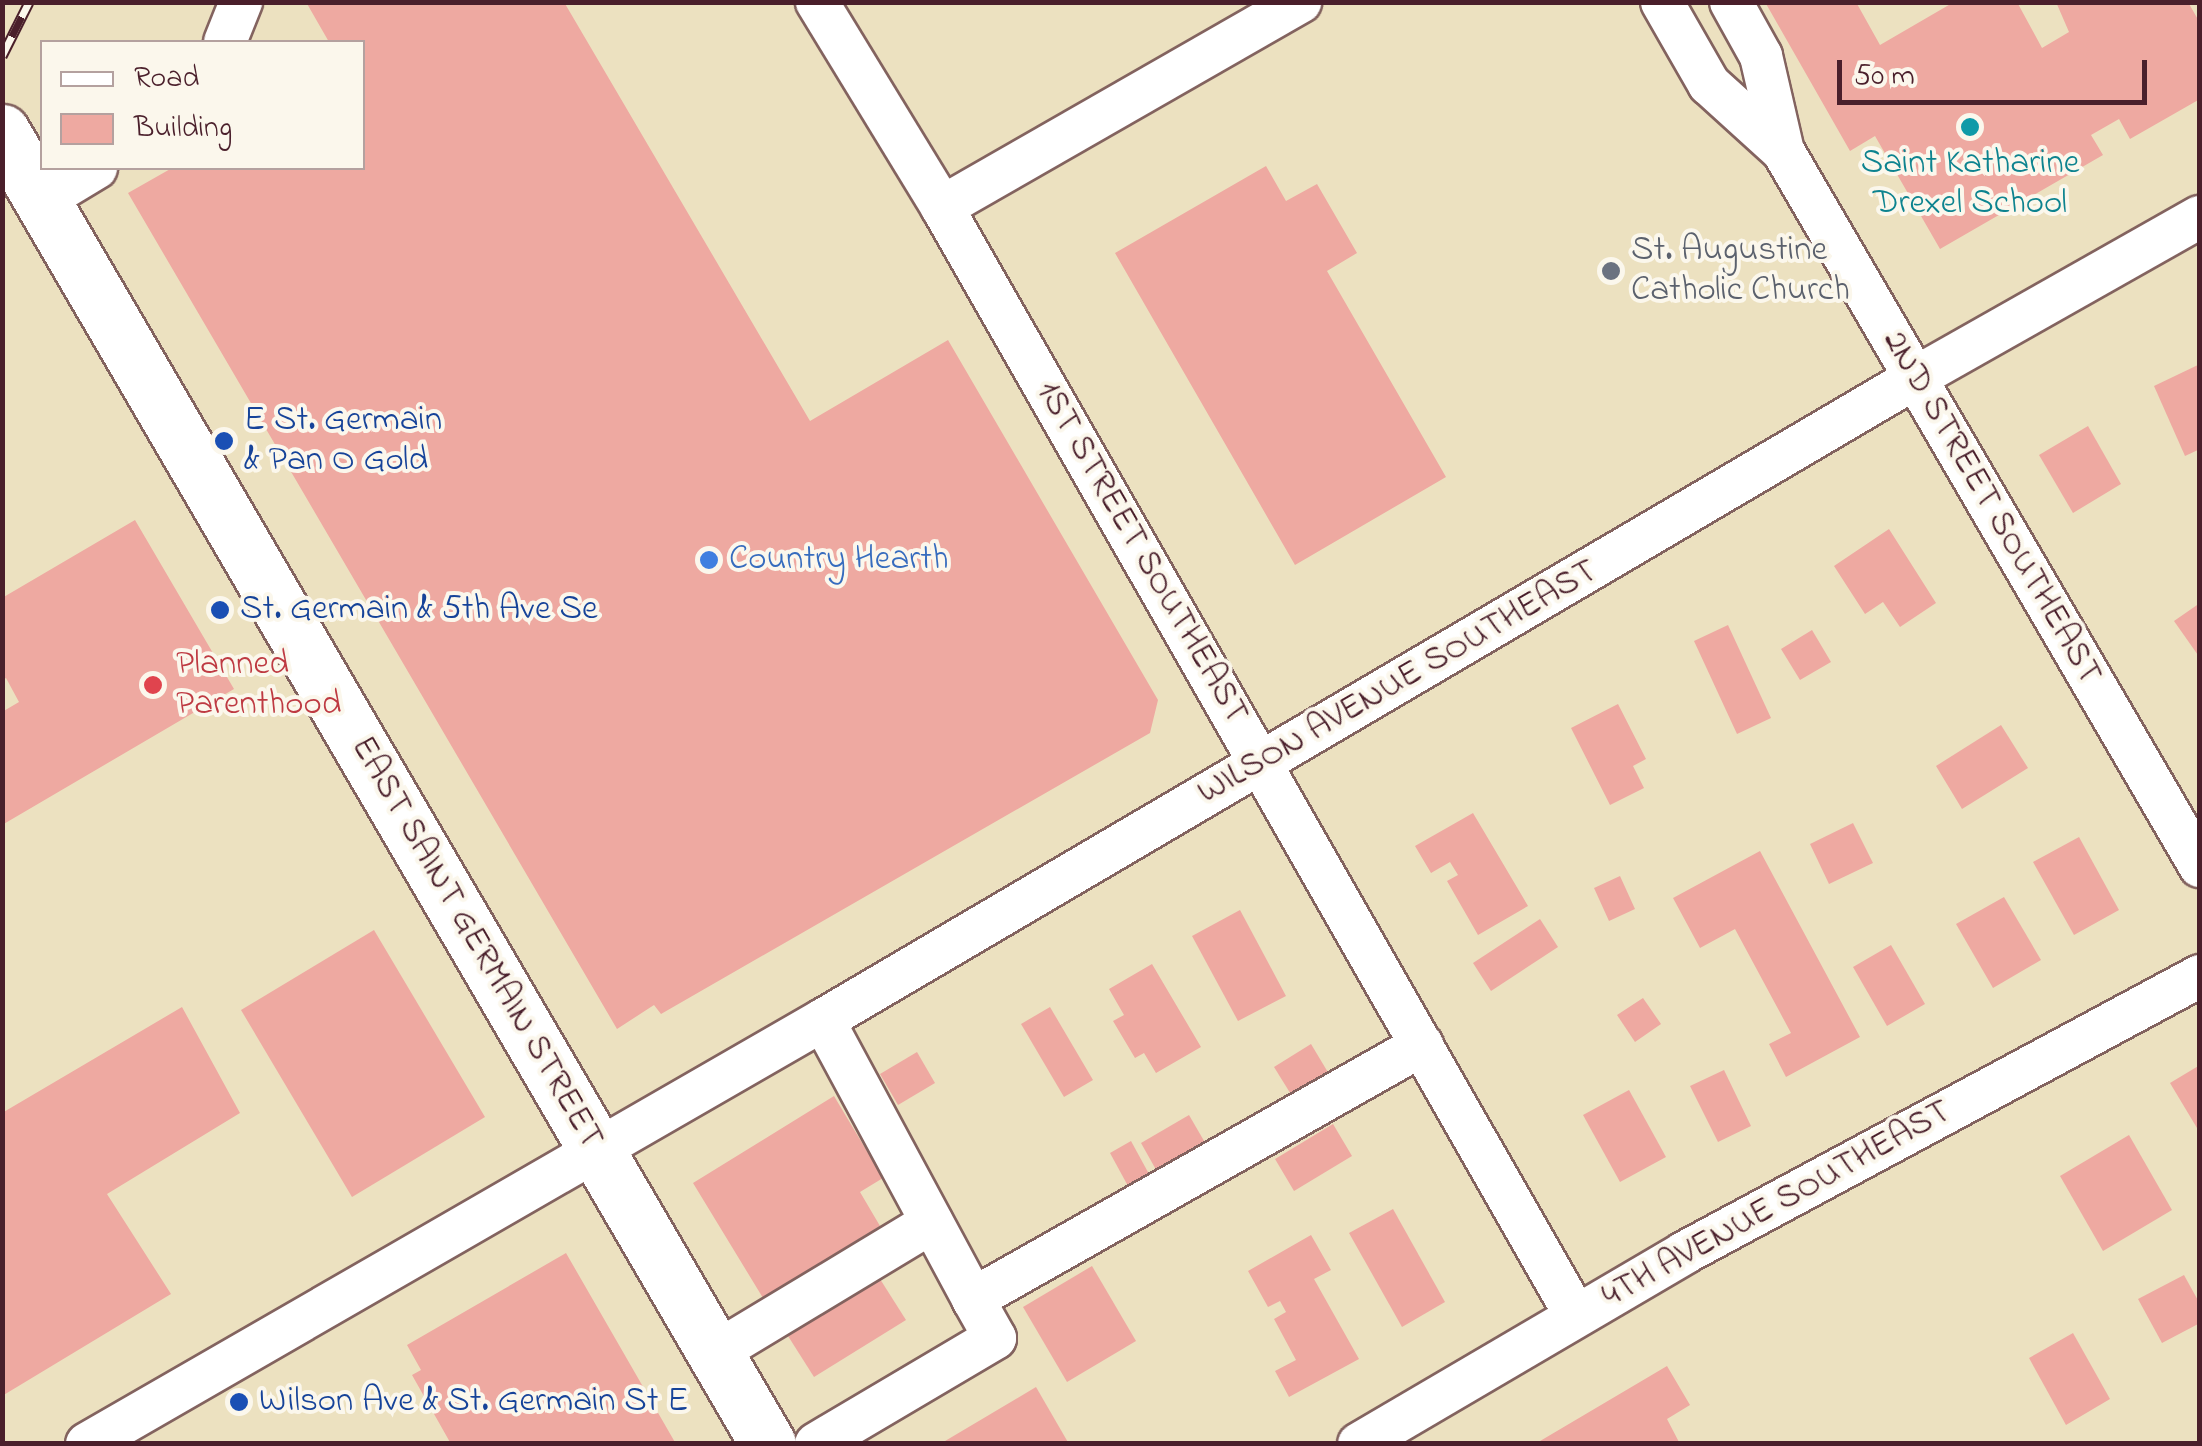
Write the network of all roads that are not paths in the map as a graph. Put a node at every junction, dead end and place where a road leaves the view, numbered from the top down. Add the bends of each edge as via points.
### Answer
1 (241, 2) edge
2 (818, 2) edge
3 (1300, 2) edge
4 (1662, 2) edge
5 (1731, 2) edge
6 (226, 40) edge
7 (2, 132) edge
8 (1783, 151) junction
9 (93, 170) edge
10 (42, 200) junction
11 (942, 207) junction
12 (2197, 225) edge
13 (1916, 378) junction
14 (1262, 764) junction
15 (2200, 866) edge
16 (2200, 976) edge
17 (822, 1020) junction
18 (1422, 1045) junction
19 (596, 1149) junction
20 (932, 1222) junction
21 (973, 1299) junction
22 (1576, 1316) junction
23 (715, 1353) junction
24 (87, 1444) edge
25 (768, 1444) edge
26 (816, 1444) edge
27 (1359, 1444) edge

1 - 6 street
2 - 11 street, 1ST STREET SOUTHEAST
3 - 11 street
4 - 8 street, 2ND STREET SOUTHEAST via 1709,84
5 - 8 street, 2ND STREET SOUTHEAST via 1762,56
7 - 10 main road, EAST SAINT GERMAIN STREET
8 - 13 street, 2ND STREET SOUTHEAST
9 - 10 street
10 - 19 main road, EAST SAINT GERMAIN STREET
11 - 14 street, 1ST STREET SOUTHEAST
12 - 13 street, WILSON AVENUE SOUTHEAST
13 - 14 street, WILSON AVENUE SOUTHEAST
13 - 15 street, 2ND STREET SOUTHEAST
14 - 17 street, WILSON AVENUE SOUTHEAST
14 - 18 street, 1ST STREET SOUTHEAST
16 - 22 street, 4TH AVENUE SOUTHEAST
17 - 19 street, WILSON AVENUE SOUTHEAST
17 - 20 street
18 - 21 street
18 - 22 street, 1ST STREET SOUTHEAST
19 - 23 main road, EAST SAINT GERMAIN STREET
19 - 24 street, WILSON AVENUE SOUTHEAST
20 - 21 street
20 - 23 street
21 - 26 street via 994,1338
22 - 27 street, 4TH AVENUE SOUTHEAST
23 - 25 main road, EAST SAINT GERMAIN STREET

